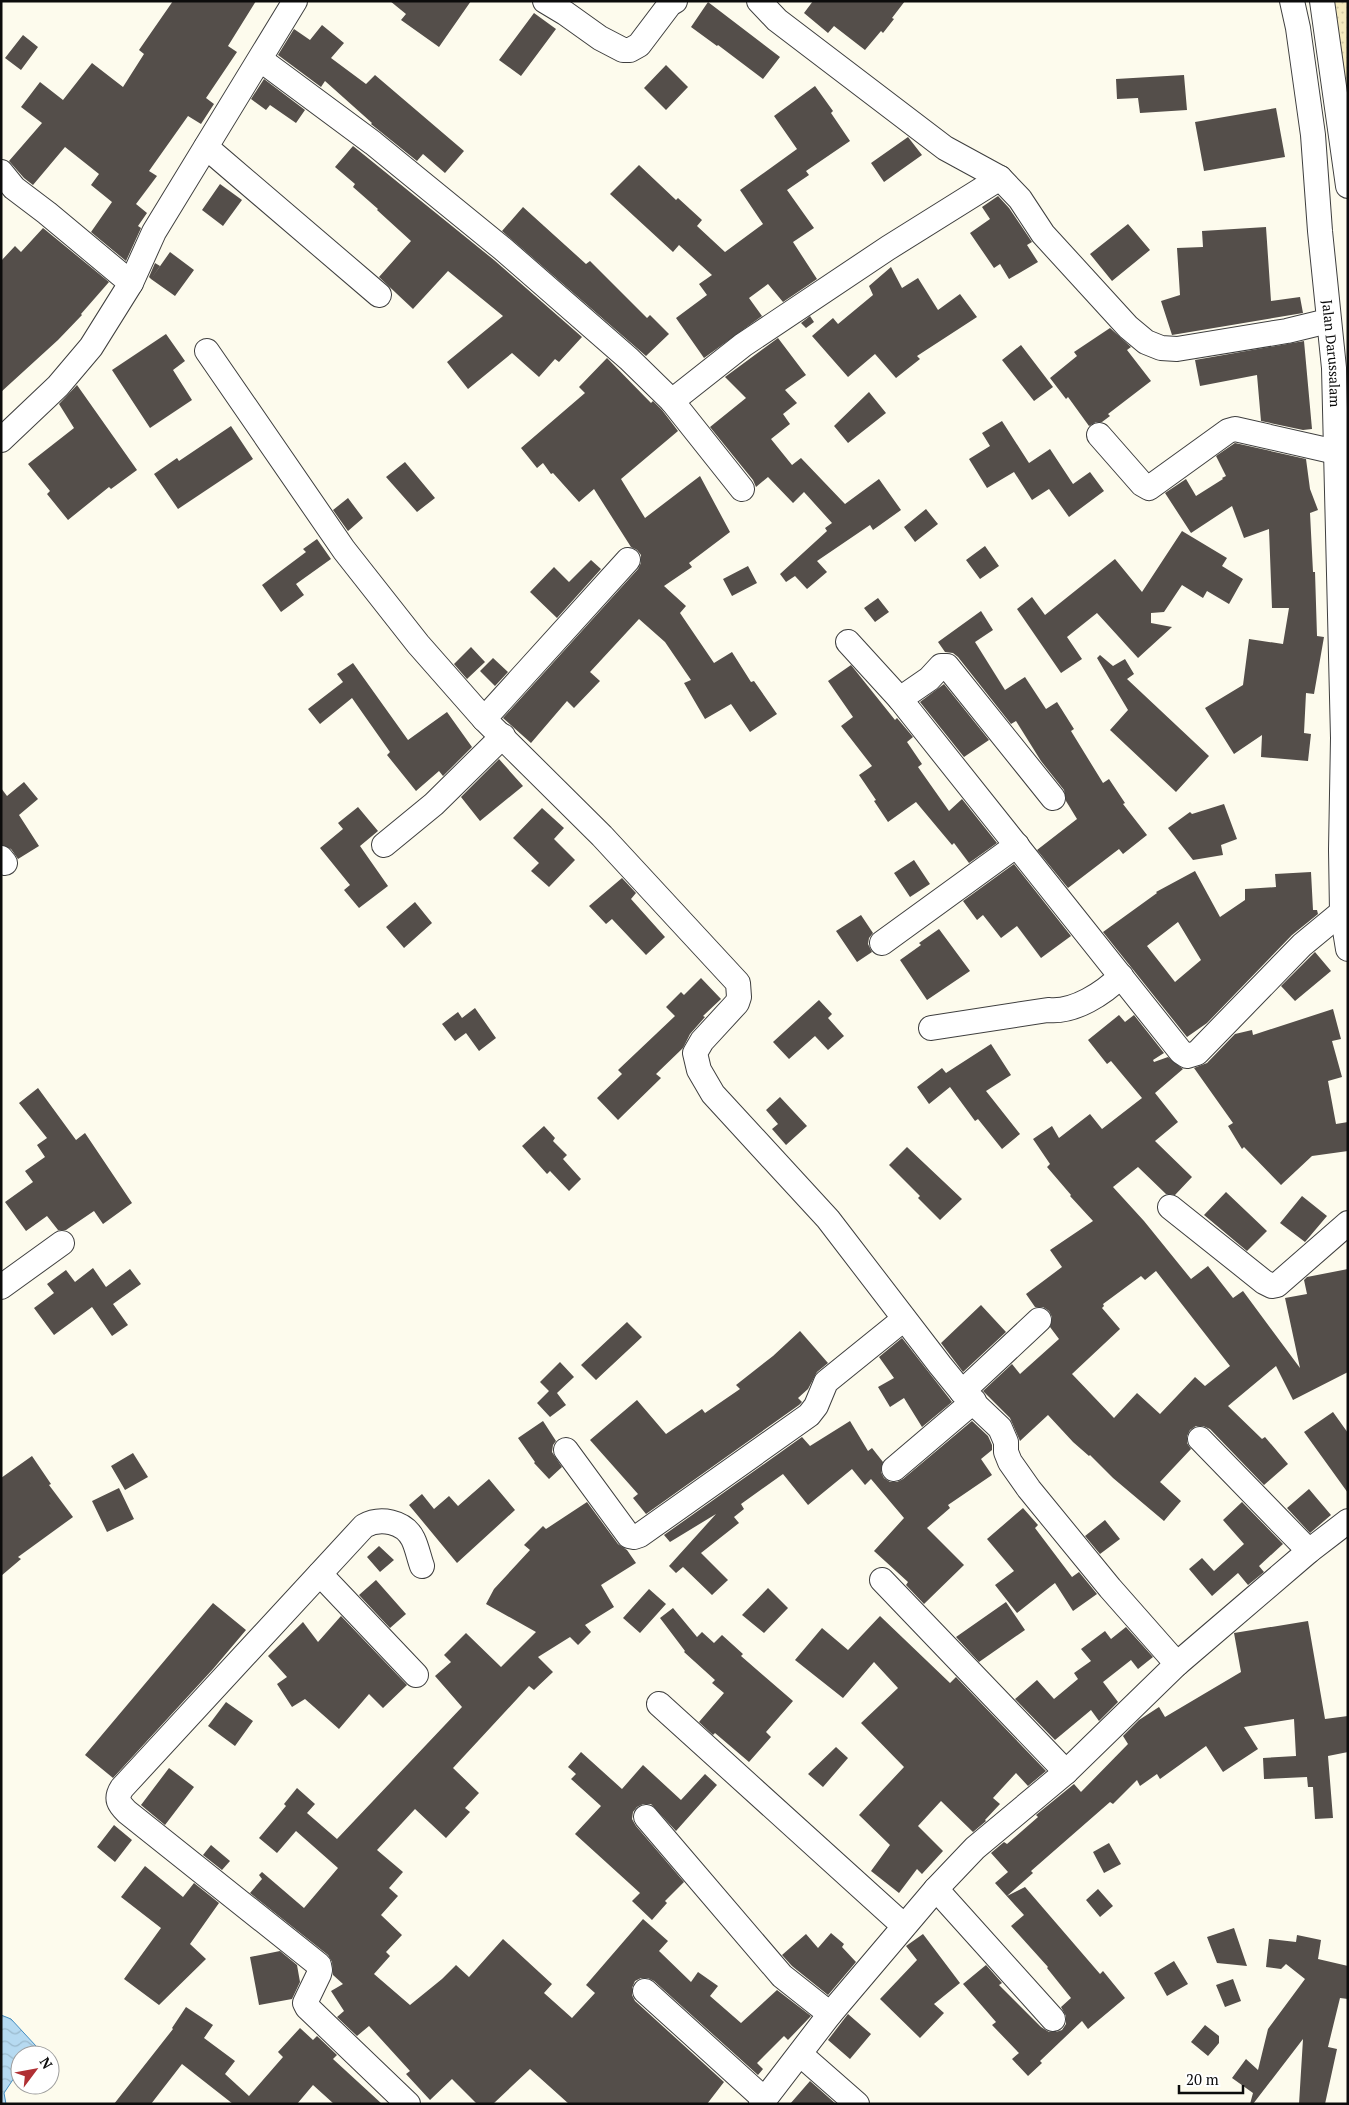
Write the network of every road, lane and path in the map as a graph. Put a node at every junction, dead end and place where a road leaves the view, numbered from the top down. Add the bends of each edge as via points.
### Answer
1 (295, 1) edge
2 (545, 1) edge
3 (675, 1) edge
4 (759, 1) edge
5 (1292, 1) edge
6 (1322, 1) edge
7 (261, 60) junction
8 (206, 147) junction
9 (1, 172) edge
10 (1000, 178) junction
11 (1348, 186) edge
12 (131, 284) junction
13 (379, 295) dead end
14 (1328, 320) junction
15 (207, 351) dead end
16 (672, 401) junction
17 (5, 429) edge
18 (1099, 435) dead end
19 (1336, 452) junction
20 (742, 489) dead end
21 (628, 560) dead end
22 (848, 642) dead end
23 (900, 699) junction
24 (484, 719) junction
25 (503, 736) junction
26 (1053, 798) dead end
27 (1016, 845) junction
28 (384, 846) dead end
29 (1342, 912) junction
30 (882, 943) dead end
31 (1348, 949) edge
32 (1121, 976) junction
33 (931, 1028) dead end
34 (1170, 1207) dead end
35 (1348, 1223) edge
36 (62, 1243) dead end
37 (1, 1287) edge
38 (904, 1319) junction
39 (1039, 1320) dead end
40 (968, 1396) junction
41 (1200, 1439) dead end
42 (566, 1450) dead end
43 (894, 1469) dead end
44 (1348, 1521) edge
45 (1309, 1551) junction
46 (422, 1566) dead end
47 (320, 1574) junction
48 (882, 1580) dead end
49 (1177, 1664) junction
50 (416, 1675) dead end
51 (659, 1704) dead end
52 (1066, 1772) junction
53 (646, 1818) dead end
54 (936, 1889) junction
55 (904, 1926) junction
56 (645, 1991) dead end
57 (830, 2014) junction
58 (1054, 2018) dead end
59 (800, 2054) junction
60 (763, 2102) edge
61 (408, 2104) edge
62 (856, 2104) edge

1 - 7 street
2 - 3 street via 624,50 638,45
4 - 10 street via 778,20 945,148
5 - 14 street, Jalan Darussalam via 1314,135
6 - 11 street
7 - 8 street
7 - 16 street via 374,143 495,243 629,359
8 - 12 street via 154,232
8 - 13 street
9 - 12 street via 14,188
10 - 14 street via 1020,199 1044,234 1128,327 1146,342 1161,348 1177,349 1287,331
10 - 16 street via 743,345
12 - 17 street via 91,347 58,386
14 - 19 street, Jalan Darussalam via 1334,368
15 - 24 street via 344,550 418,644
16 - 20 street
18 - 19 street via 1149,488 1235,428
19 - 29 street, Jalan Darussalam via 1343,738
21 - 24 street
22 - 23 street
23 - 26 street via 929,679 941,666 947,666
23 - 27 street
24 - 25 street
25 - 28 street via 434,804
25 - 38 street via 602,836 738,983 737,1003 695,1053 699,1070 713,1094 828,1219
27 - 30 street
27 - 32 street
29 - 31 street, Jalan Darussalam
29 - 32 street via 1302,945 1191,1056 1181,1052
32 - 33 street via 1092,998 1057,1011
34 - 35 street via 1272,1286
36 - 37 street
38 - 40 street
38 - 42 street via 826,1382 809,1415 634,1538 629,1536
39 - 40 street
40 - 43 street
40 - 49 street via 1000,1428 1010,1462 1029,1489
41 - 45 street
44 - 45 street
45 - 49 street
46 - 47 street via 413,1538 403,1527 374,1520 364,1526
47 - 50 street
47 - 61 street via 122,1788 118,1799 127,1812 319,1965 319,1974 306,1998 307,2007
48 - 52 street
49 - 52 street
51 - 55 street
52 - 54 street via 975,1848
53 - 57 street via 782,1976
54 - 55 street
54 - 58 street
55 - 57 street
56 - 60 street
57 - 59 street
59 - 60 street
59 - 62 street

